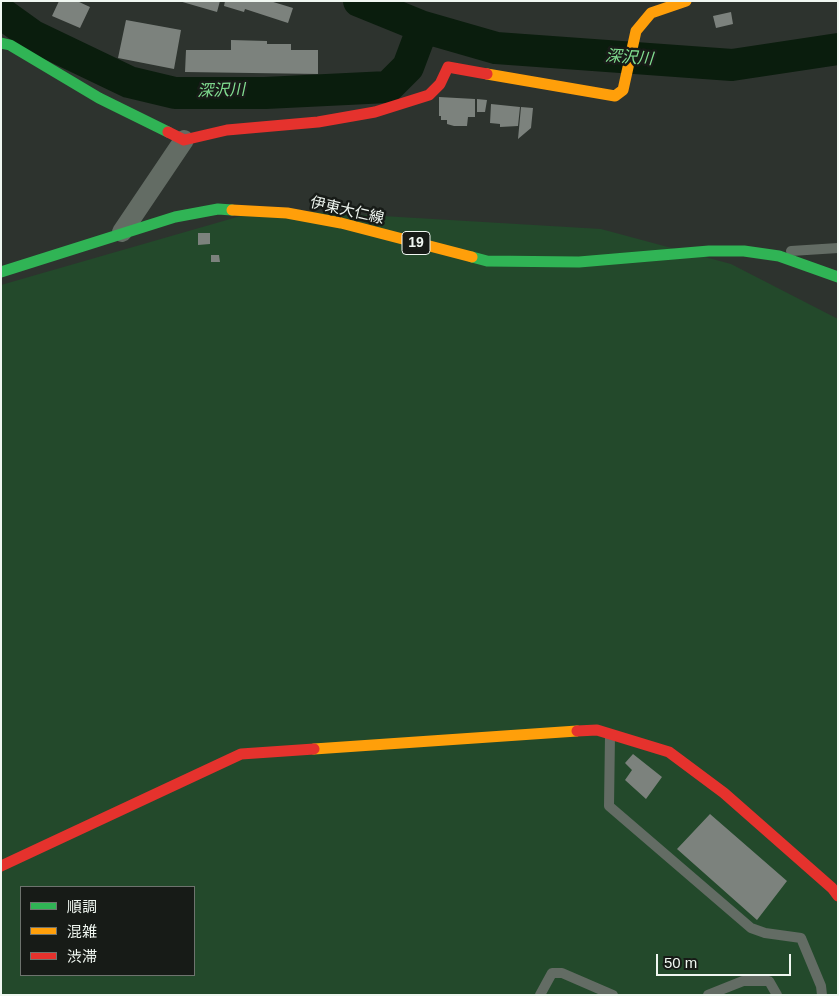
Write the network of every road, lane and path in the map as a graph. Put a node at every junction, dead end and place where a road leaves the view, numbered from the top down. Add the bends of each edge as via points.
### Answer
1 (686, 1) edge
2 (1, 43) edge
3 (184, 140) junction
4 (122, 232) junction
5 (838, 248) edge
6 (768, 254) junction
7 (1, 272) edge
8 (838, 277) edge
9 (610, 734) junction
10 (1, 866) edge
11 (838, 896) edge
12 (540, 995) edge
13 (613, 995) edge
14 (708, 995) edge
15 (777, 995) edge
16 (822, 995) edge

1 - 3 street via 652,13 636,31 623,90 615,96 448,67 440,84 429,95 375,112 318,122 227,130
2 - 3 street via 10,45 99,98
3 - 4 street
4 - 6 street, 伊東大仁線 / 19 via 218,209 249,209 341,223 487,261 579,262 709,251
4 - 7 street, 伊東大仁線 / 19
5 - 6 lane
6 - 8 street, 伊東大仁線 / 19
9 - 10 street via 597,730 241,754
9 - 11 street via 669,752 732,800
9 - 16 lane via 609,806 752,928 801,938
12 - 13 lane via 552,973 562,973
14 - 15 lane via 743,981 769,981

